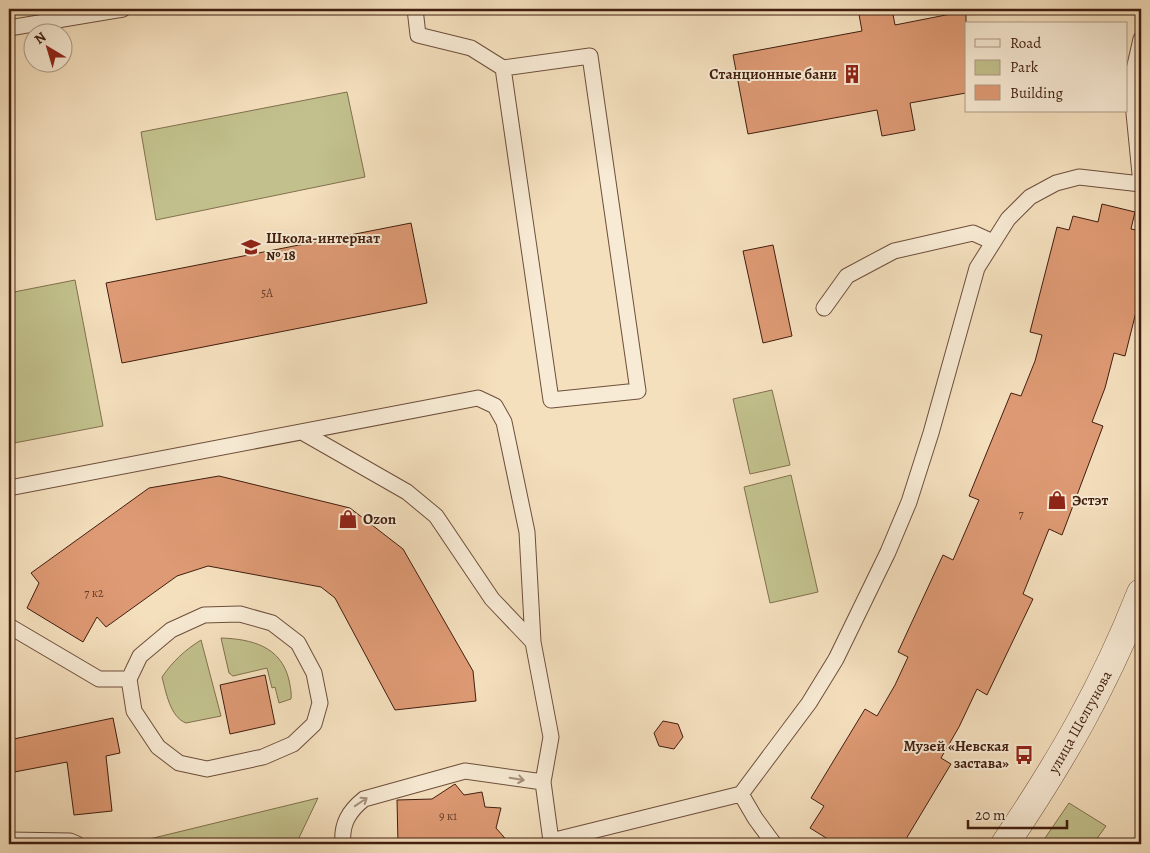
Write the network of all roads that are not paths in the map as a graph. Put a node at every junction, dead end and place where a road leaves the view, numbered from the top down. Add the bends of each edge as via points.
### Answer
1 (123, 9) edge
2 (415, 9) edge
3 (9, 28) edge
4 (1141, 39) edge
5 (503, 68) junction
6 (1141, 184) edge
7 (993, 242) junction
8 (824, 308) dead end
9 (302, 432) junction
10 (9, 488) edge
11 (1141, 593) edge
12 (9, 626) edge
13 (533, 642) junction
14 (129, 679) junction
15 (543, 782) junction
16 (742, 794) junction
17 (9, 840) edge
18 (551, 842) edge
19 (77, 844) edge
20 (343, 844) edge
21 (774, 844) edge
22 (1005, 844) edge

1 - 3 lane
2 - 5 lane via 418,36 471,48
4 - 6 lane via 1131,82
5 - 5 lane via 590,56 638,390 551,400
6 - 7 lane via 1078,177 1056,183 1030,197 1008,219
7 - 8 lane via 974,232 894,251 846,276
7 - 16 lane via 977,268 929,441 888,552 836,659 809,703
9 - 10 lane
9 - 13 lane via 407,492 436,516 492,599
9 - 13 lane via 478,398 495,406 504,422 527,532
11 - 22 street, улица Шелгунова via 1088,712
12 - 14 lane via 99,679
13 - 15 lane via 551,737
14 - 14 lane via 134,711 158,747 179,763 207,769 263,757 293,744 314,724 320,703 314,673 298,643 272,623 240,614 204,615 170,630 140,656
15 - 18 lane
20 -> 15 lane via 342,833 352,808 378,793 465,771
16 - 18 lane
16 - 21 lane
17 - 19 lane via 70,841

